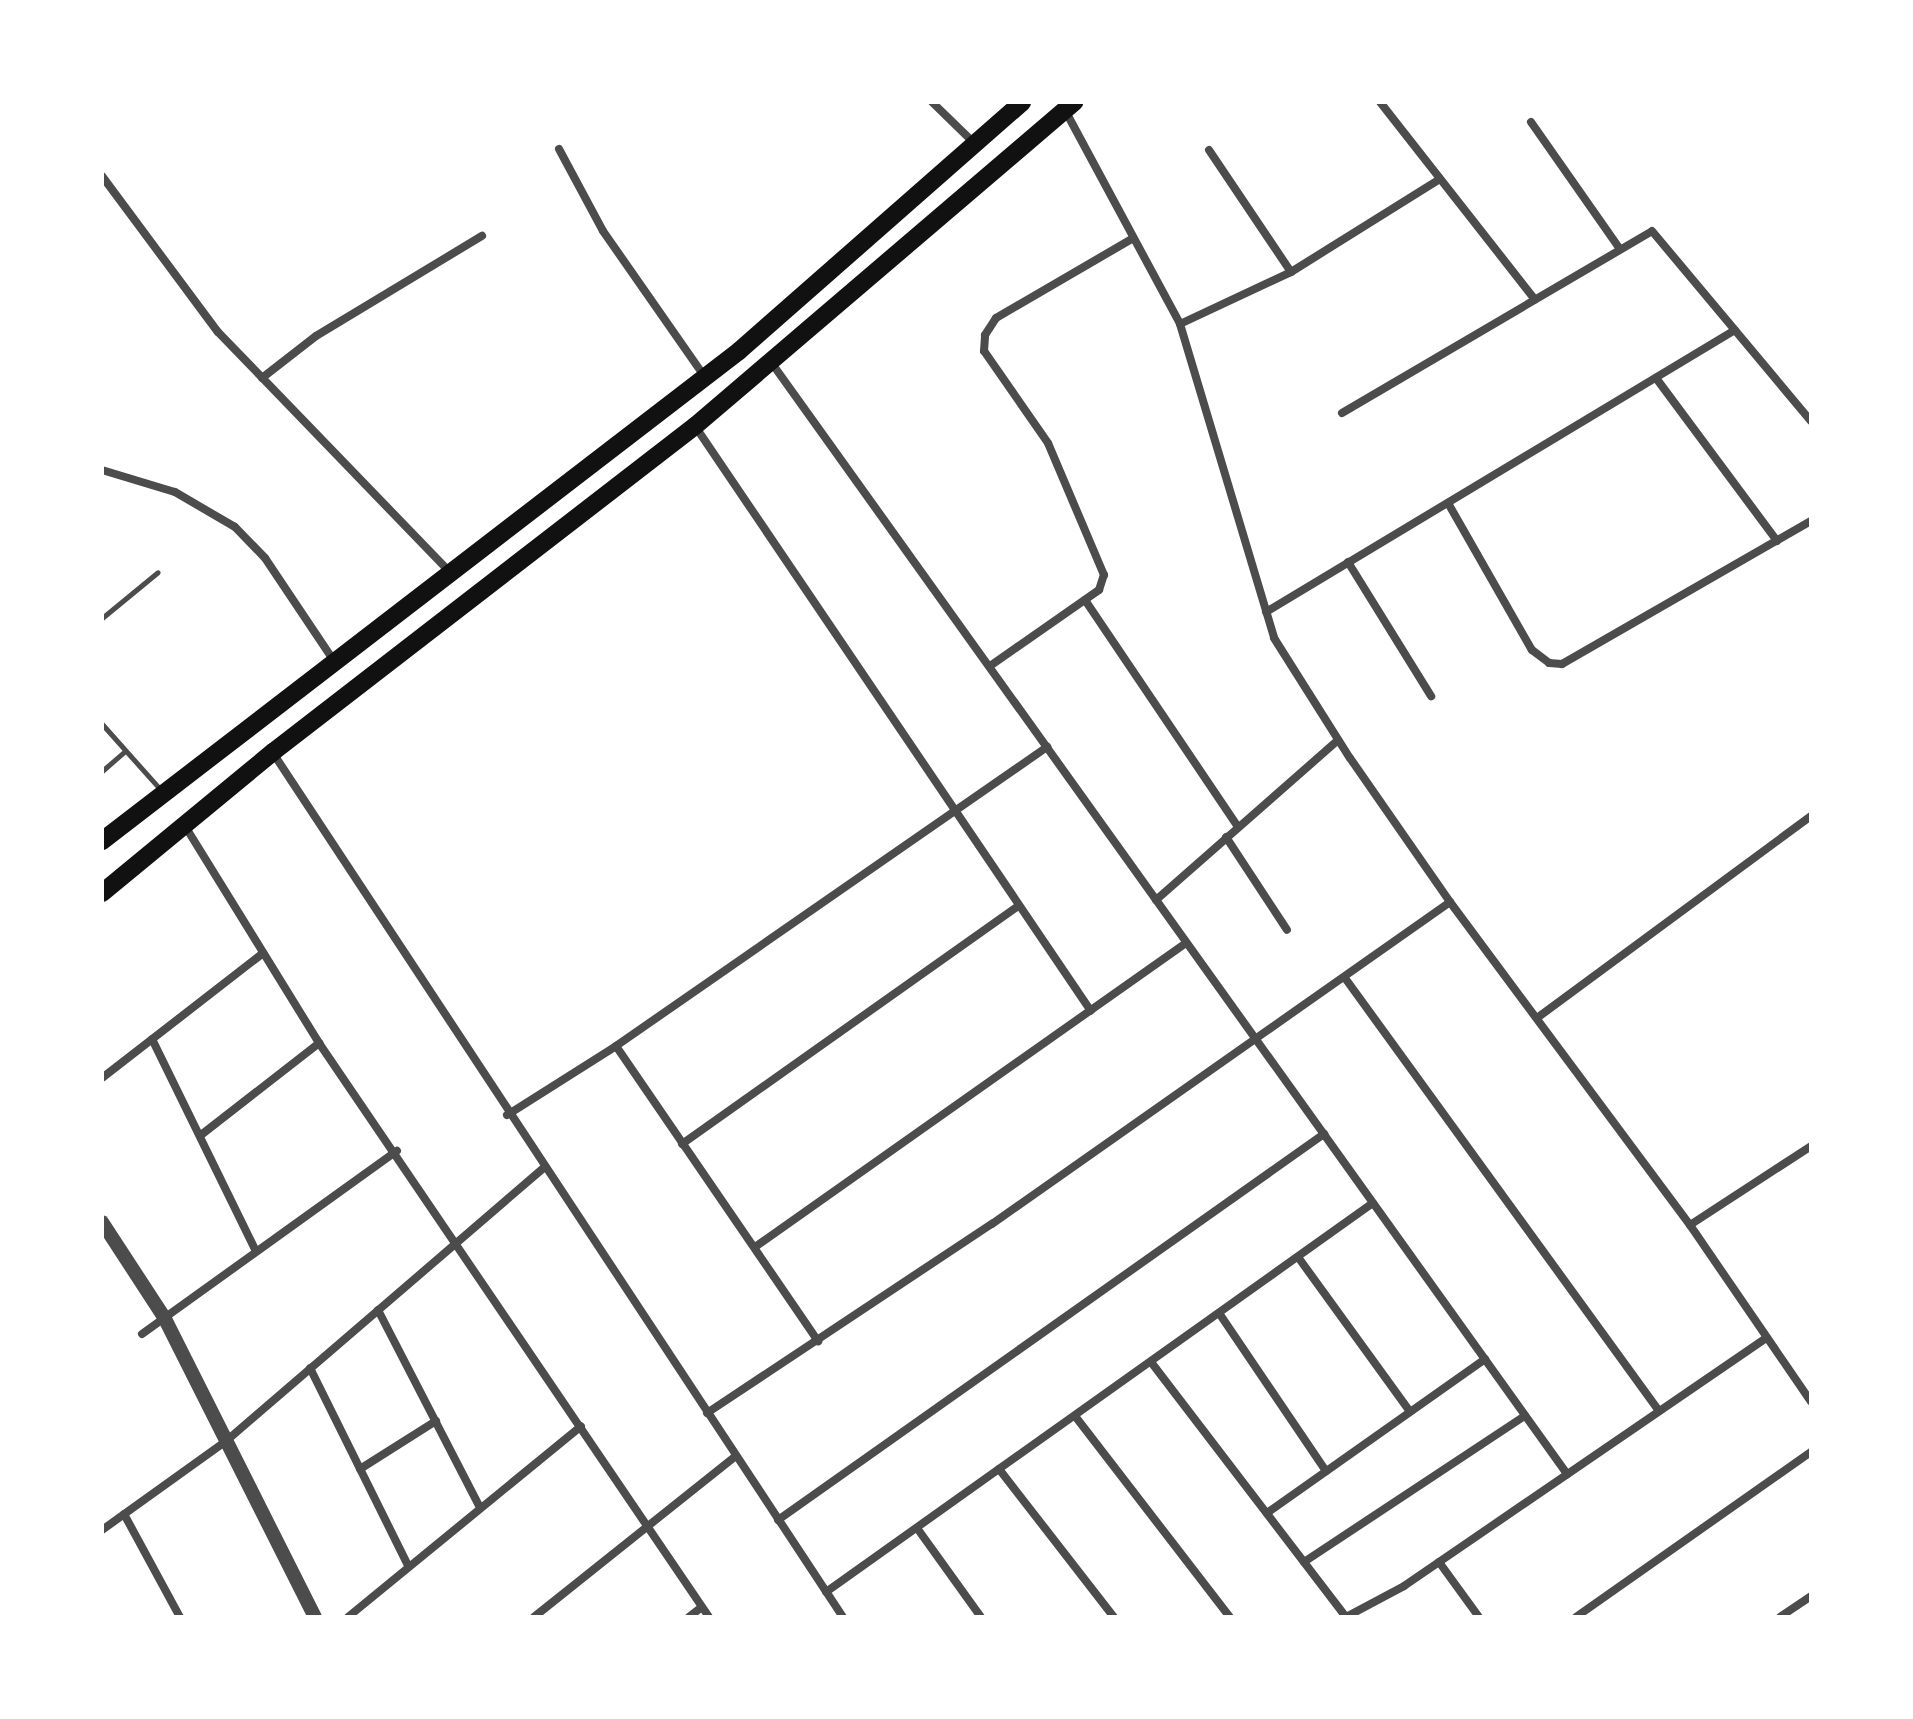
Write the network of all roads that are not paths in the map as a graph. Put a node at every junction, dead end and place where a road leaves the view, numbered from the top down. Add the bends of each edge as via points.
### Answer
1 (932, 102) edge
2 (1022, 102) edge
3 (1380, 102) edge
4 (1070, 106) edge
5 (1531, 122) dead end
6 (974, 144) junction
7 (559, 149) dead end
8 (1209, 150) dead end
9 (102, 176) edge
10 (1438, 180) junction
11 (482, 236) dead end
12 (1132, 239) junction
13 (1620, 249) junction
14 (1291, 272) junction
15 (1535, 300) junction
16 (1180, 324) junction
17 (1735, 330) junction
18 (771, 361) junction
19 (705, 377) junction
20 (262, 378) junction
21 (1656, 378) junction
22 (1342, 413) dead end
23 (1811, 421) edge
24 (695, 426) junction
25 (102, 470) edge
26 (1448, 503) junction
27 (1811, 521) edge
28 (1777, 541) junction
29 (1348, 562) junction
30 (158, 572) dead end
31 (450, 573) junction
32 (1085, 600) junction
33 (1266, 612) junction
34 (102, 618) edge
35 (335, 662) junction
36 (990, 666) junction
37 (1431, 696) dead end
38 (102, 724) edge
39 (1338, 740) junction
40 (1047, 747) junction
41 (125, 751) junction
42 (273, 752) junction
43 (102, 771) edge
44 (164, 793) junction
45 (953, 812) junction
46 (1811, 816) edge
47 (184, 826) junction
48 (1238, 827) junction
49 (1226, 837) junction
50 (102, 841) edge
51 (102, 893) edge
52 (1156, 900) junction
53 (1450, 902) junction
54 (1018, 906) junction
55 (1287, 930) dead end
56 (1186, 943) junction
57 (263, 953) junction
58 (1345, 978) junction
59 (1091, 1011) junction
60 (1537, 1018) junction
61 (152, 1039) junction
62 (1258, 1041) junction
63 (319, 1043) junction
64 (616, 1046) junction
65 (102, 1078) edge
66 (507, 1115) junction
67 (1324, 1134) junction
68 (201, 1135) junction
69 (682, 1144) junction
70 (1811, 1146) edge
71 (397, 1151) junction
72 (543, 1168) junction
73 (1373, 1203) junction
74 (102, 1222) edge
75 (1690, 1225) junction
76 (459, 1241) junction
77 (755, 1247) junction
78 (256, 1251) junction
79 (1298, 1257) junction
80 (378, 1310) junction
81 (1219, 1313) junction
82 (164, 1317) junction
83 (142, 1334) dead end
84 (1765, 1339) junction
85 (818, 1341) junction
86 (1485, 1359) junction
87 (1151, 1362) junction
88 (310, 1368) junction
89 (1811, 1402) edge
90 (1659, 1411) junction
91 (1410, 1412) junction
92 (707, 1413) junction
93 (1075, 1416) junction
94 (1525, 1416) junction
95 (436, 1421) junction
96 (581, 1426) junction
97 (225, 1442) junction
98 (1811, 1452) edge
99 (736, 1456) junction
100 (360, 1469) junction
101 (999, 1469) junction
102 (1326, 1471) junction
103 (1567, 1474) junction
104 (480, 1508) junction
105 (1267, 1513) junction
106 (124, 1514) junction
107 (778, 1520) junction
108 (648, 1525) junction
109 (917, 1528) junction
110 (102, 1530) edge
111 (1304, 1562) junction
112 (1439, 1562) junction
113 (409, 1567) junction
114 (826, 1592) junction
115 (1811, 1596) edge
116 (702, 1607) junction
117 (180, 1617) edge
118 (315, 1617) edge
119 (348, 1617) edge
120 (534, 1617) edge
121 (689, 1617) edge
122 (709, 1617) edge
123 (843, 1617) edge
124 (981, 1617) edge
125 (1114, 1617) edge
126 (1230, 1617) edge
127 (1346, 1617) edge
128 (1479, 1617) edge
129 (1576, 1617) edge
130 (1780, 1617) edge

1 - 6 street
2 - 6 main road
3 - 10 street
4 - 12 street
4 - 18 main road
5 - 13 street
6 - 19 main road
7 - 19 street via 603,231
8 - 14 street
9 - 20 street via 218,332
10 - 14 street
10 - 15 street
11 - 20 street via 316,336
12 - 16 street
12 - 32 street via 996,318 982,343 1048,443 1101,567 1102,584
13 - 15 street
13 - 17 street via 1652,231
14 - 16 street
15 - 22 street
16 - 33 street
17 - 21 street
17 - 23 street
18 - 24 main road
18 - 36 street
19 - 31 main road
20 - 31 street
21 - 26 street
21 - 28 street
24 - 42 main road
24 - 45 street
25 - 35 street via 175,492 235,527 265,558
26 - 28 street via 1532,650 1549,663 1562,664
26 - 29 street
27 - 28 street
29 - 33 street
29 - 37 street
30 - 34 lane
31 - 35 main road
32 - 36 street
32 - 48 street
33 - 39 street via 1274,638
35 - 44 main road
36 - 40 street
38 - 41 lane
39 - 48 street
39 - 53 street
40 - 45 street
40 - 52 street
41 - 43 lane
41 - 44 lane
42 - 47 main road
42 - 66 street
44 - 50 main road
45 - 54 street
45 - 64 street
46 - 60 street
47 - 51 main road
47 - 57 street
48 - 49 street
49 - 52 street
49 - 55 street
52 - 56 street
53 - 58 street
53 - 60 street
54 - 59 street
54 - 69 street
56 - 59 street
56 - 62 street
57 - 61 street
57 - 63 street
58 - 62 street
58 - 90 street
59 - 77 street
60 - 75 street
61 - 65 street
61 - 68 street
62 - 67 street
62 - 85 street
63 - 68 street
63 - 71 street
64 - 66 street
64 - 69 street
66 - 72 street
67 - 73 street
67 - 107 street
68 - 78 street
69 - 77 street
70 - 75 street
71 - 76 street
71 - 78 street
72 - 76 street
72 - 92 street
73 - 79 street
73 - 86 street
74 - 82 street
75 - 84 street
76 - 80 street
76 - 96 street
77 - 85 street
78 - 82 street
79 - 81 street
79 - 91 street
80 - 88 street
80 - 95 street
81 - 87 street
81 - 102 street
82 - 83 street
82 - 97 street
84 - 89 street
84 - 90 street
85 - 92 street
86 - 91 street
86 - 94 street
87 - 93 street
87 - 105 street
88 - 97 street
88 - 100 street
90 - 103 street
91 - 102 street
92 - 99 street
93 - 101 street
93 - 126 street
94 - 103 street
94 - 111 street
95 - 100 street
95 - 104 street
96 - 104 street
96 - 108 street
97 - 106 street
97 - 118 street
98 - 129 street
99 - 107 street
99 - 108 street
100 - 113 street
101 - 109 street
101 - 125 street
102 - 105 street
103 - 112 street
104 - 113 street
105 - 111 street
106 - 110 street
106 - 117 street
107 - 114 street
108 - 116 street
108 - 120 street
109 - 114 street
109 - 124 street
111 - 127 street
112 - 127 street
112 - 128 street
113 - 119 street
114 - 123 street
115 - 130 street
116 - 121 street
116 - 122 street

